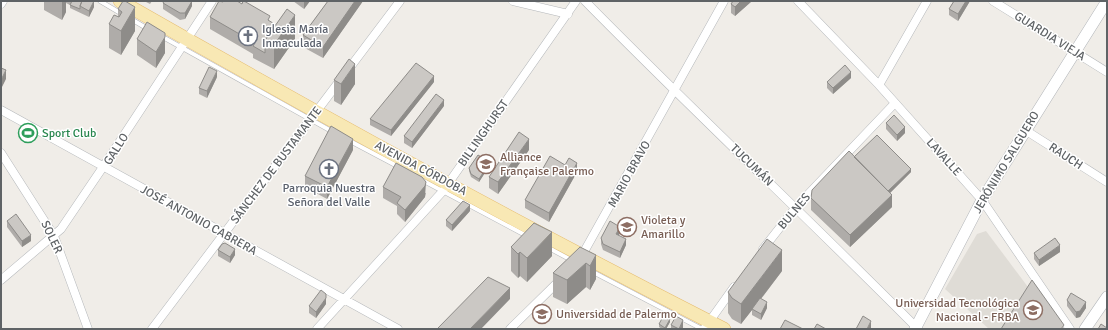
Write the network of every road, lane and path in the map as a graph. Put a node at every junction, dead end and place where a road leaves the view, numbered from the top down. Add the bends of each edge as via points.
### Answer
1 (3, 1) edge
2 (100, 1) edge
3 (120, 1) edge
4 (212, 1) edge
5 (400, 1) edge
6 (513, 1) edge
7 (576, 1) edge
8 (585, 1) edge
9 (724, 1) edge
10 (798, 1) edge
11 (927, 1) edge
12 (993, 1) edge
13 (1107, 1) edge
14 (1, 4) edge
15 (568, 14) junction
16 (152, 31) edge
17 (159, 35) edge
18 (184, 44) junction
19 (1075, 52) junction
20 (1107, 72) edge
21 (879, 85) junction
22 (674, 91) junction
23 (895, 103) junction
24 (1, 110) edge
25 (313, 115) junction
26 (1026, 130) junction
27 (337, 134) edge
28 (344, 138) edge
29 (1, 153) edge
30 (103, 167) junction
31 (405, 170) edge
32 (417, 177) edge
33 (1107, 182) edge
34 (446, 187) junction
35 (982, 200) junction
36 (796, 207) junction
37 (224, 234) junction
38 (54, 236) junction
39 (534, 240) edge
40 (540, 243) edge
41 (757, 258) edge
42 (576, 266) junction
43 (1, 280) edge
44 (738, 283) edge
45 (1107, 297) edge
46 (344, 298) junction
47 (705, 326) edge
48 (916, 328) edge
49 (88, 329) edge
50 (152, 329) edge
51 (317, 329) edge
52 (398, 329) edge
53 (510, 329) edge
54 (724, 329) edge
55 (1070, 329) edge
56 (1085, 329) edge

1 - 14 street
2 - 16 lane
3 - 18 main road, AVENIDA CÓRDOBA
4 - 18 street, GALLO
5 - 25 street, SÁNCHEZ DE BUSTAMANTE
6 - 15 street
7 - 15 street, BILLINGHURST
8 - 22 street, TUCUMÁN
9 - 22 street, MARIO BRAVO
10 - 21 street, LAVALLE
11 - 21 street
12 - 19 street, GUARDIA VIEJA
13 - 19 street, JERÓNIMO SALGUERO
15 - 34 street, BILLINGHURST
17 - 18 lane, AVENIDA CÓRDOBA
18 - 25 main road, AVENIDA CÓRDOBA
18 - 30 street, GALLO
19 - 20 street, GUARDIA VIEJA
19 - 26 street, JERÓNIMO SALGUERO
21 - 23 street, LAVALLE
22 - 36 street, TUCUMÁN
22 - 42 street, MARIO BRAVO
23 - 35 street, LAVALLE
23 - 36 street, BULNES
24 - 30 street, JOSÉ ANTONIO CABRERA
25 - 27 lane, AVENIDA CÓRDOBA
25 - 34 main road, AVENIDA CÓRDOBA
25 - 37 street, SÁNCHEZ DE BUSTAMANTE
26 - 33 street, RAUCH
26 - 35 street, JERÓNIMO SALGUERO
28 - 31 lane, AVENIDA CÓRDOBA
29 - 38 street, SOLER
30 - 37 street, JOSÉ ANTONIO CABRERA
30 - 38 street, GALLO
32 - 34 lane, AVENIDA CÓRDOBA
34 - 39 lane, AVENIDA CÓRDOBA
34 - 42 main road, AVENIDA CÓRDOBA
34 - 46 street, BILLINGHURST
35 - 48 street, JERÓNIMO SALGUERO
35 - 55 street, LAVALLE
36 - 41 street, BULNES
36 - 48 street, TUCUMÁN
37 - 46 street, JOSÉ ANTONIO CABRERA
37 - 50 street, SÁNCHEZ DE BUSTAMANTE
38 - 43 street, GALLO
38 - 49 street, SOLER
40 - 42 lane, AVENIDA CÓRDOBA
42 - 47 main road, AVENIDA CÓRDOBA
42 - 53 street, MARIO BRAVO
44 - 47 street
45 - 56 street
46 - 51 street, BILLINGHURST
46 - 52 street, JOSÉ ANTONIO CABRERA
47 - 54 main road, AVENIDA CÓRDOBA

